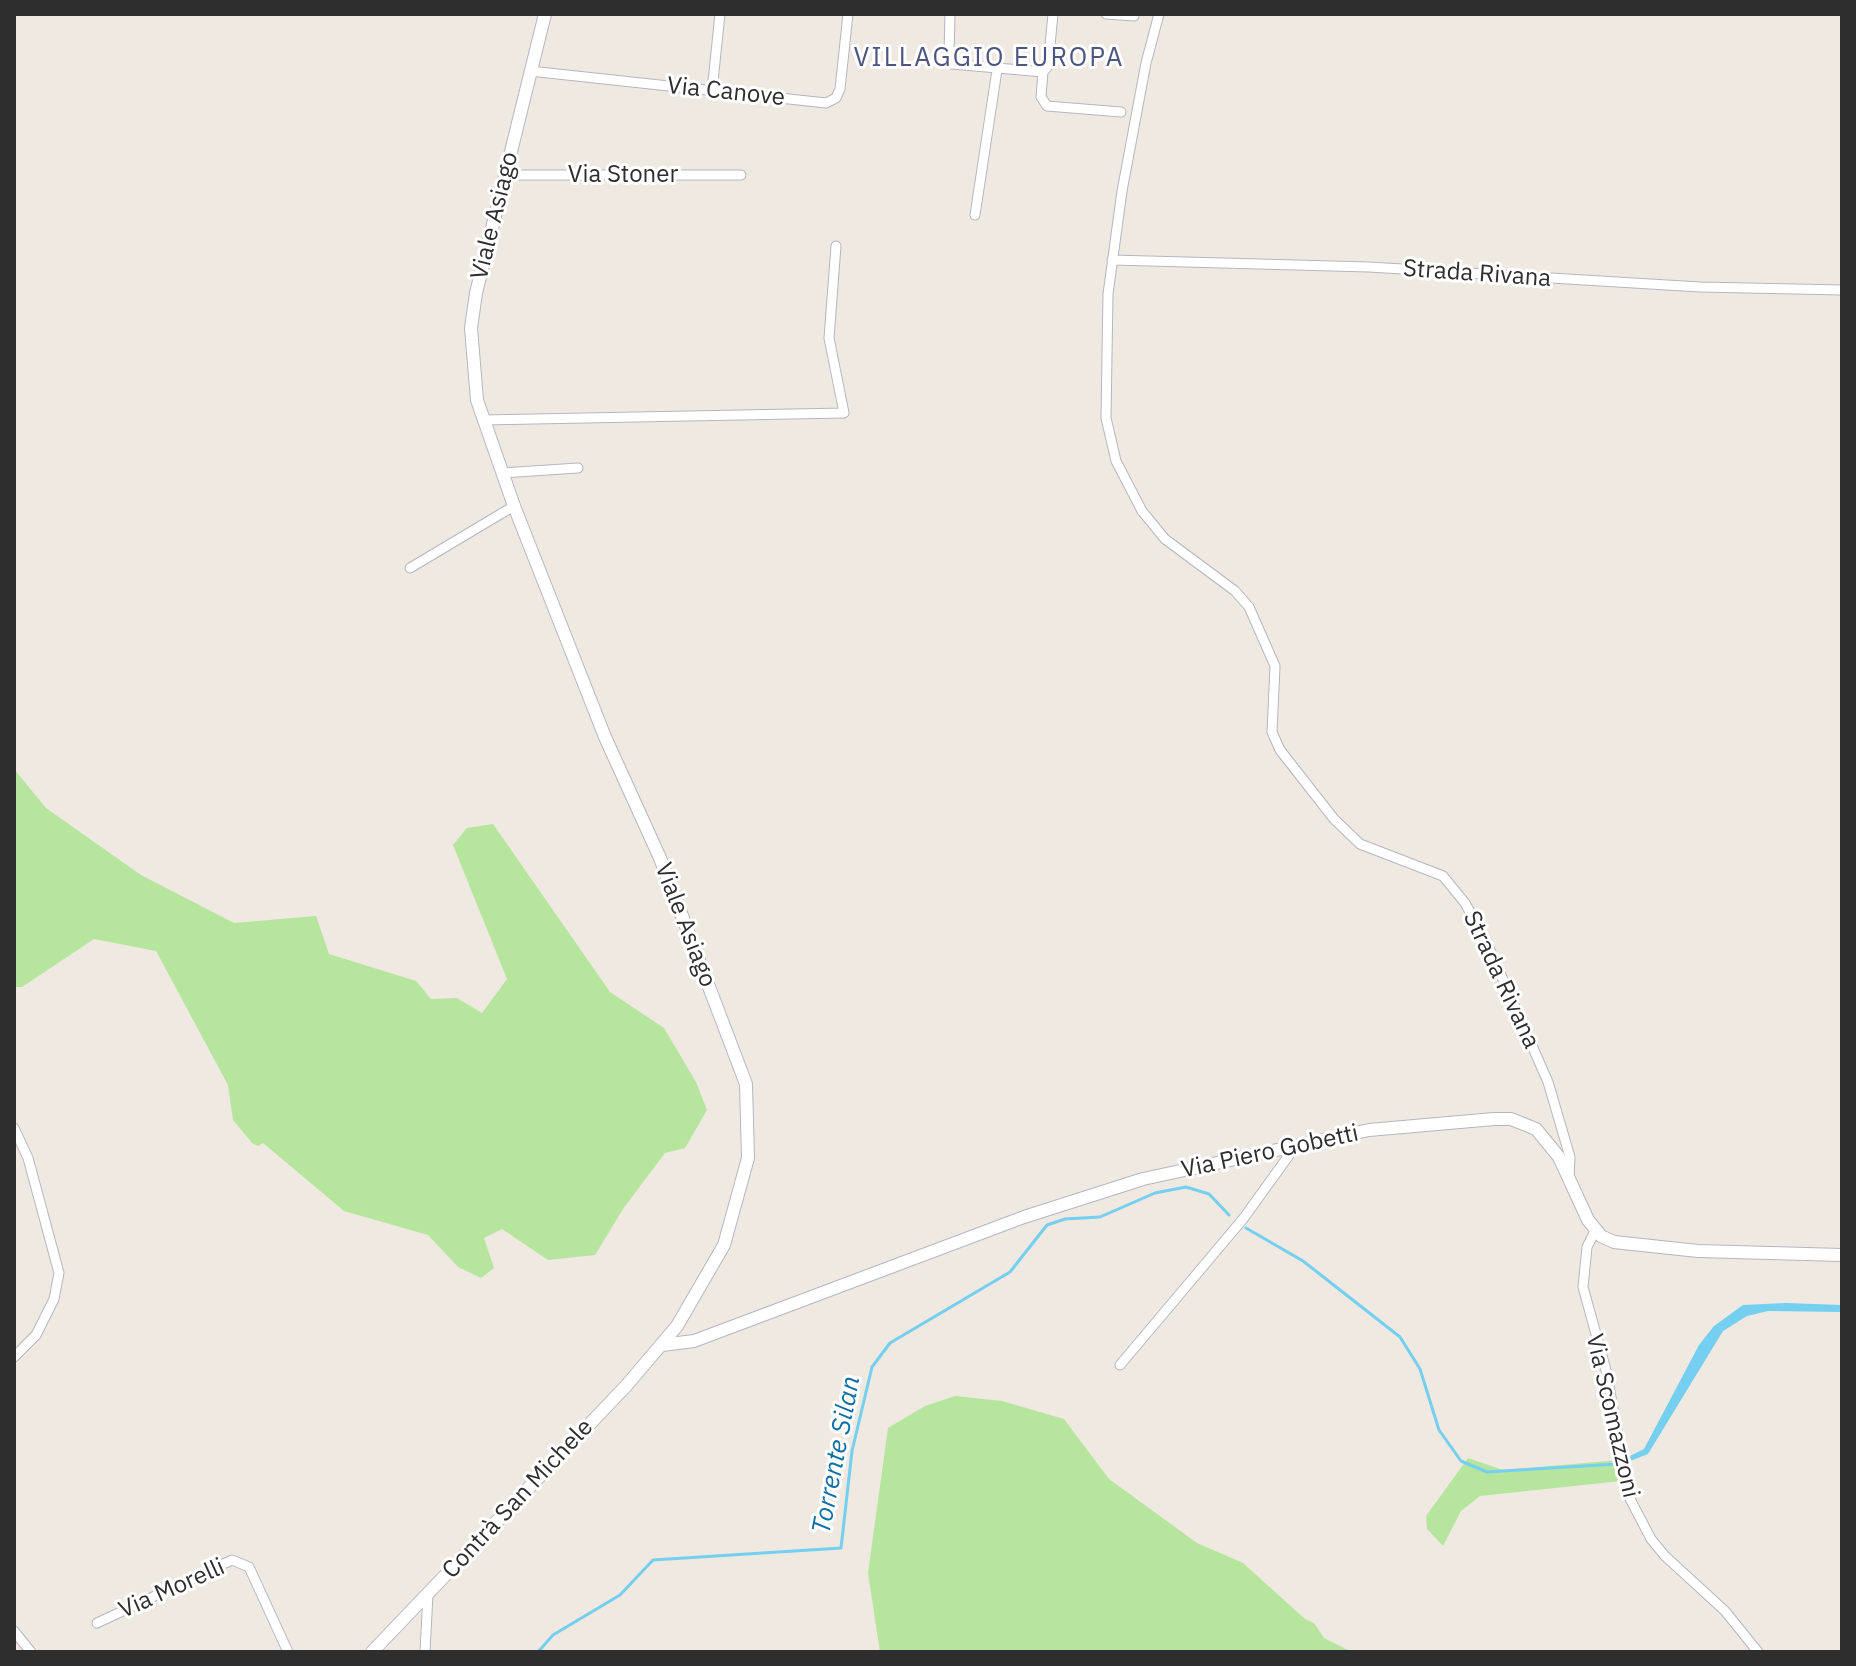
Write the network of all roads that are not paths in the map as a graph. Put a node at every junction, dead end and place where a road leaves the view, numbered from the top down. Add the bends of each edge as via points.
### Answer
1 (545, 14) edge
2 (720, 14) edge
3 (848, 14) edge
4 (950, 14) edge
5 (1053, 14) edge
6 (1106, 14) edge
7 (1159, 14) edge
8 (1134, 16) dead end
9 (997, 70) junction
10 (530, 71) junction
11 (1043, 72) junction
12 (712, 91) junction
13 (1121, 112) dead end
14 (505, 175) junction
15 (741, 175) dead end
16 (975, 215) dead end
17 (836, 246) dead end
18 (1112, 260) junction
19 (1842, 290) edge
20 (483, 420) junction
21 (578, 468) dead end
22 (502, 473) junction
23 (514, 506) junction
24 (410, 568) dead end
25 (14, 1128) edge
26 (1295, 1147) junction
27 (1569, 1182) junction
28 (1595, 1231) junction
29 (1842, 1255) edge
30 (662, 1345) junction
31 (14, 1357) edge
32 (1120, 1365) dead end
33 (428, 1594) junction
34 (97, 1623) dead end
35 (14, 1631) edge
36 (31, 1652) edge
37 (288, 1652) edge
38 (372, 1652) edge
39 (425, 1652) edge
40 (1758, 1652) edge

1 - 10 main road, Viale Asiago
2 - 12 street
3 - 12 street, Via Canove via 840,89 831,101
4 - 9 street via 950,62
5 - 11 street
6 - 8 street
7 - 18 street, Strada Rivana
9 - 11 street
9 - 16 street
10 - 12 street, Via Canove
10 - 14 main road, Viale Asiago
11 - 13 street via 1041,97 1047,106
14 - 15 street, Via Stoner
14 - 20 main road, Viale Asiago via 471,328
17 - 20 street via 829,338 844,413
18 - 19 street, Strada Rivana
18 - 27 street, Strada Rivana via 1105,323 1106,418 1125,482 1165,539 1249,607 1275,666 1272,732 1334,819 1360,844 1443,876 1465,903 1548,1082 1570,1157
20 - 22 main road, Viale Asiago
21 - 22 street
22 - 23 main road, Viale Asiago
23 - 24 street
23 - 30 main road, Viale Asiago via 605,737 660,858 746,1084 748,1158 724,1245
25 - 31 street via 28,1158 59,1273 54,1299 36,1335
26 - 27 main road, Via Piero Gobetti via 1369,1130 1511,1119 1536,1129 1550,1144
26 - 30 main road, Via Piero Gobetti via 1107,1190 694,1341
26 - 32 street via 1243,1219
27 - 28 main road, Via Piero Gobetti
28 - 29 main road via 1614,1242 1659,1249
28 - 40 street, Via Scomazzoni via 1587,1247 1583,1287 1612,1396 1628,1495 1665,1556 1741,1627
30 - 33 main road, Contrà San Michele
33 - 38 main road, Contrà San Michele
33 - 39 street
34 - 37 street, Via Morelli via 232,1560 249,1567
35 - 36 street

